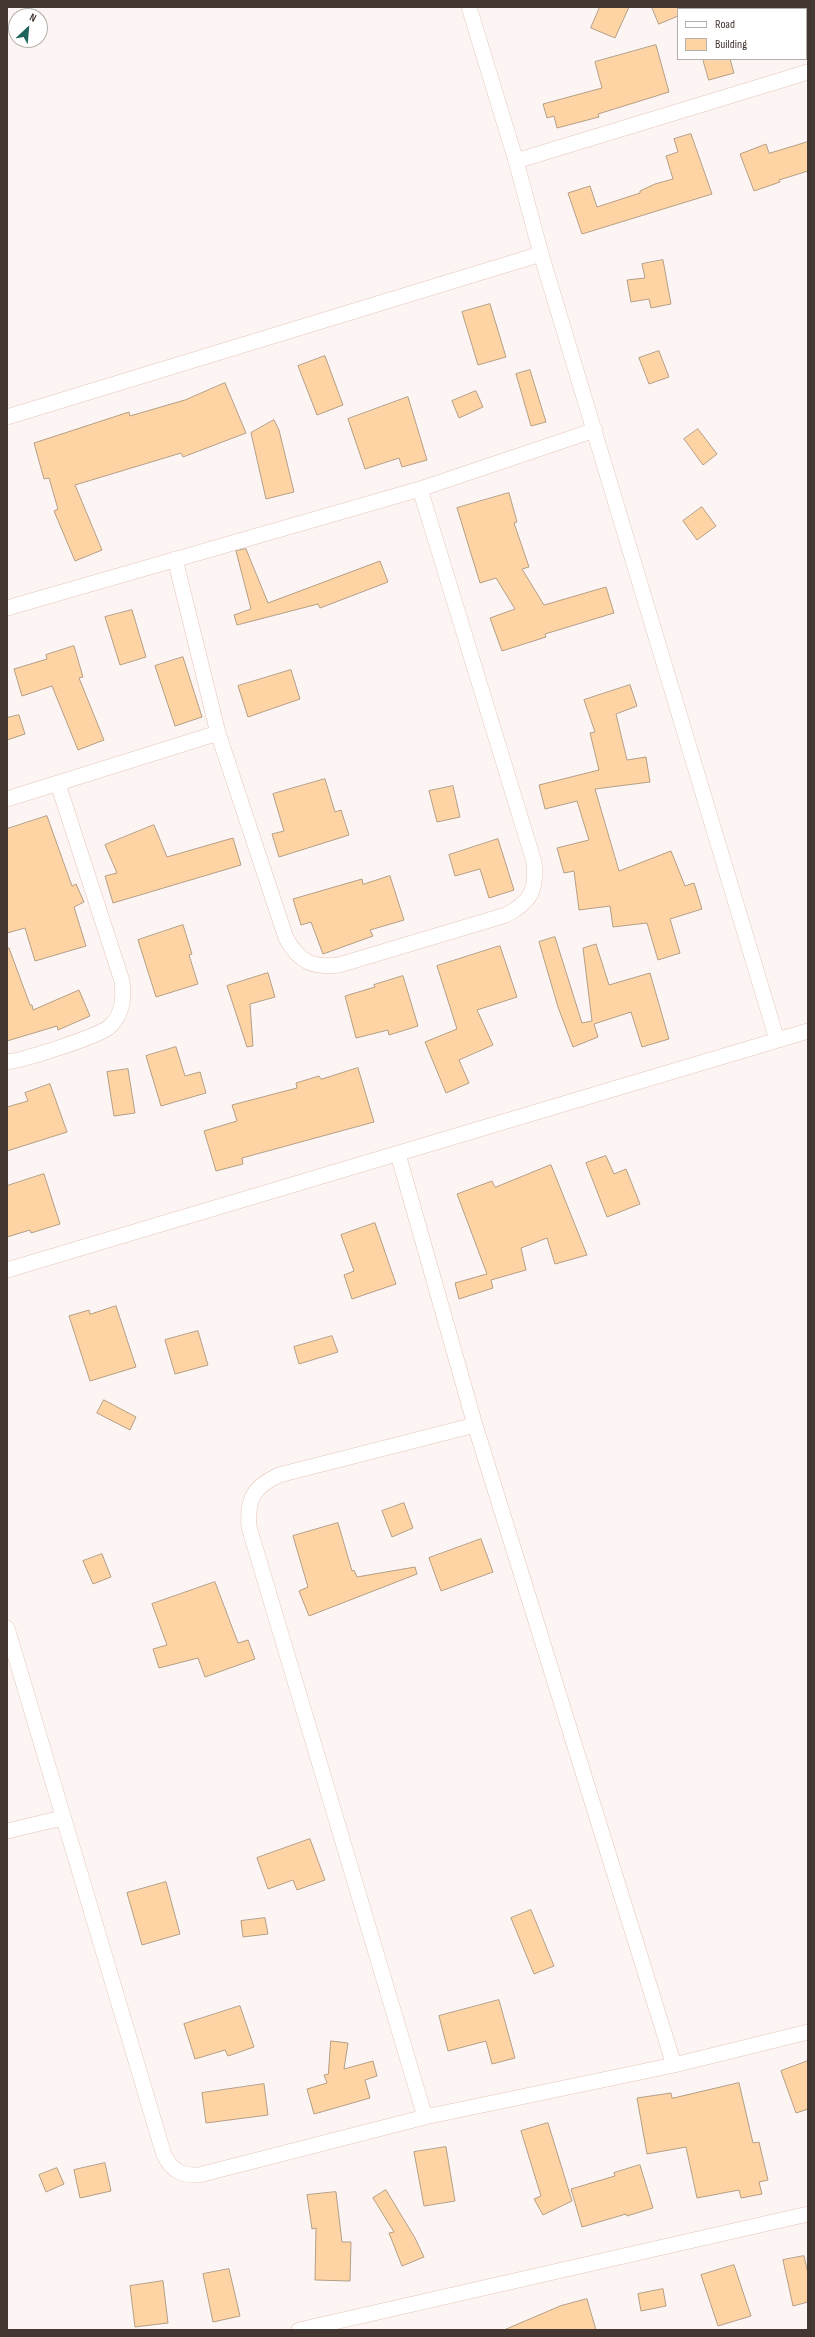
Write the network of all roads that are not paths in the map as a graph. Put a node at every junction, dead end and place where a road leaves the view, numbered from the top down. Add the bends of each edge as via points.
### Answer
1 (469, 7) edge
2 (808, 72) edge
3 (516, 161) junction
4 (540, 254) junction
5 (7, 417) edge
6 (595, 430) junction
7 (420, 489) junction
8 (175, 559) junction
9 (7, 608) edge
10 (218, 733) junction
11 (58, 784) junction
12 (7, 799) edge
13 (808, 1031) edge
14 (777, 1040) junction
15 (7, 1062) edge
16 (398, 1154) junction
17 (7, 1270) edge
18 (475, 1425) junction
19 (7, 1628) edge
20 (62, 1818) junction
21 (7, 1831) edge
22 (808, 2032) edge
23 (674, 2064) junction
24 (425, 2117) junction
25 (808, 2214) edge
26 (299, 2330) edge

1 - 3 street
2 - 3 street
3 - 4 street
4 - 5 street
4 - 6 street
6 - 7 street
6 - 14 street
7 - 8 street
7 - 10 street via 534,862 536,878 528,899 521,907 506,915 339,965 323,967 307,962 294,952 286,938
8 - 9 street
8 - 10 street
10 - 11 street
11 - 12 street
11 - 15 street via 122,981 124,998 119,1014 109,1027 94,1035
13 - 14 street
14 - 16 street
16 - 17 street
16 - 18 street
18 - 23 street
18 - 24 street via 279,1475 264,1482 256,1490 248,1510 249,1527
19 - 20 street
20 - 21 street
20 - 24 street via 169,2165 178,2172 199,2175
22 - 23 street
23 - 24 street
25 - 26 street

